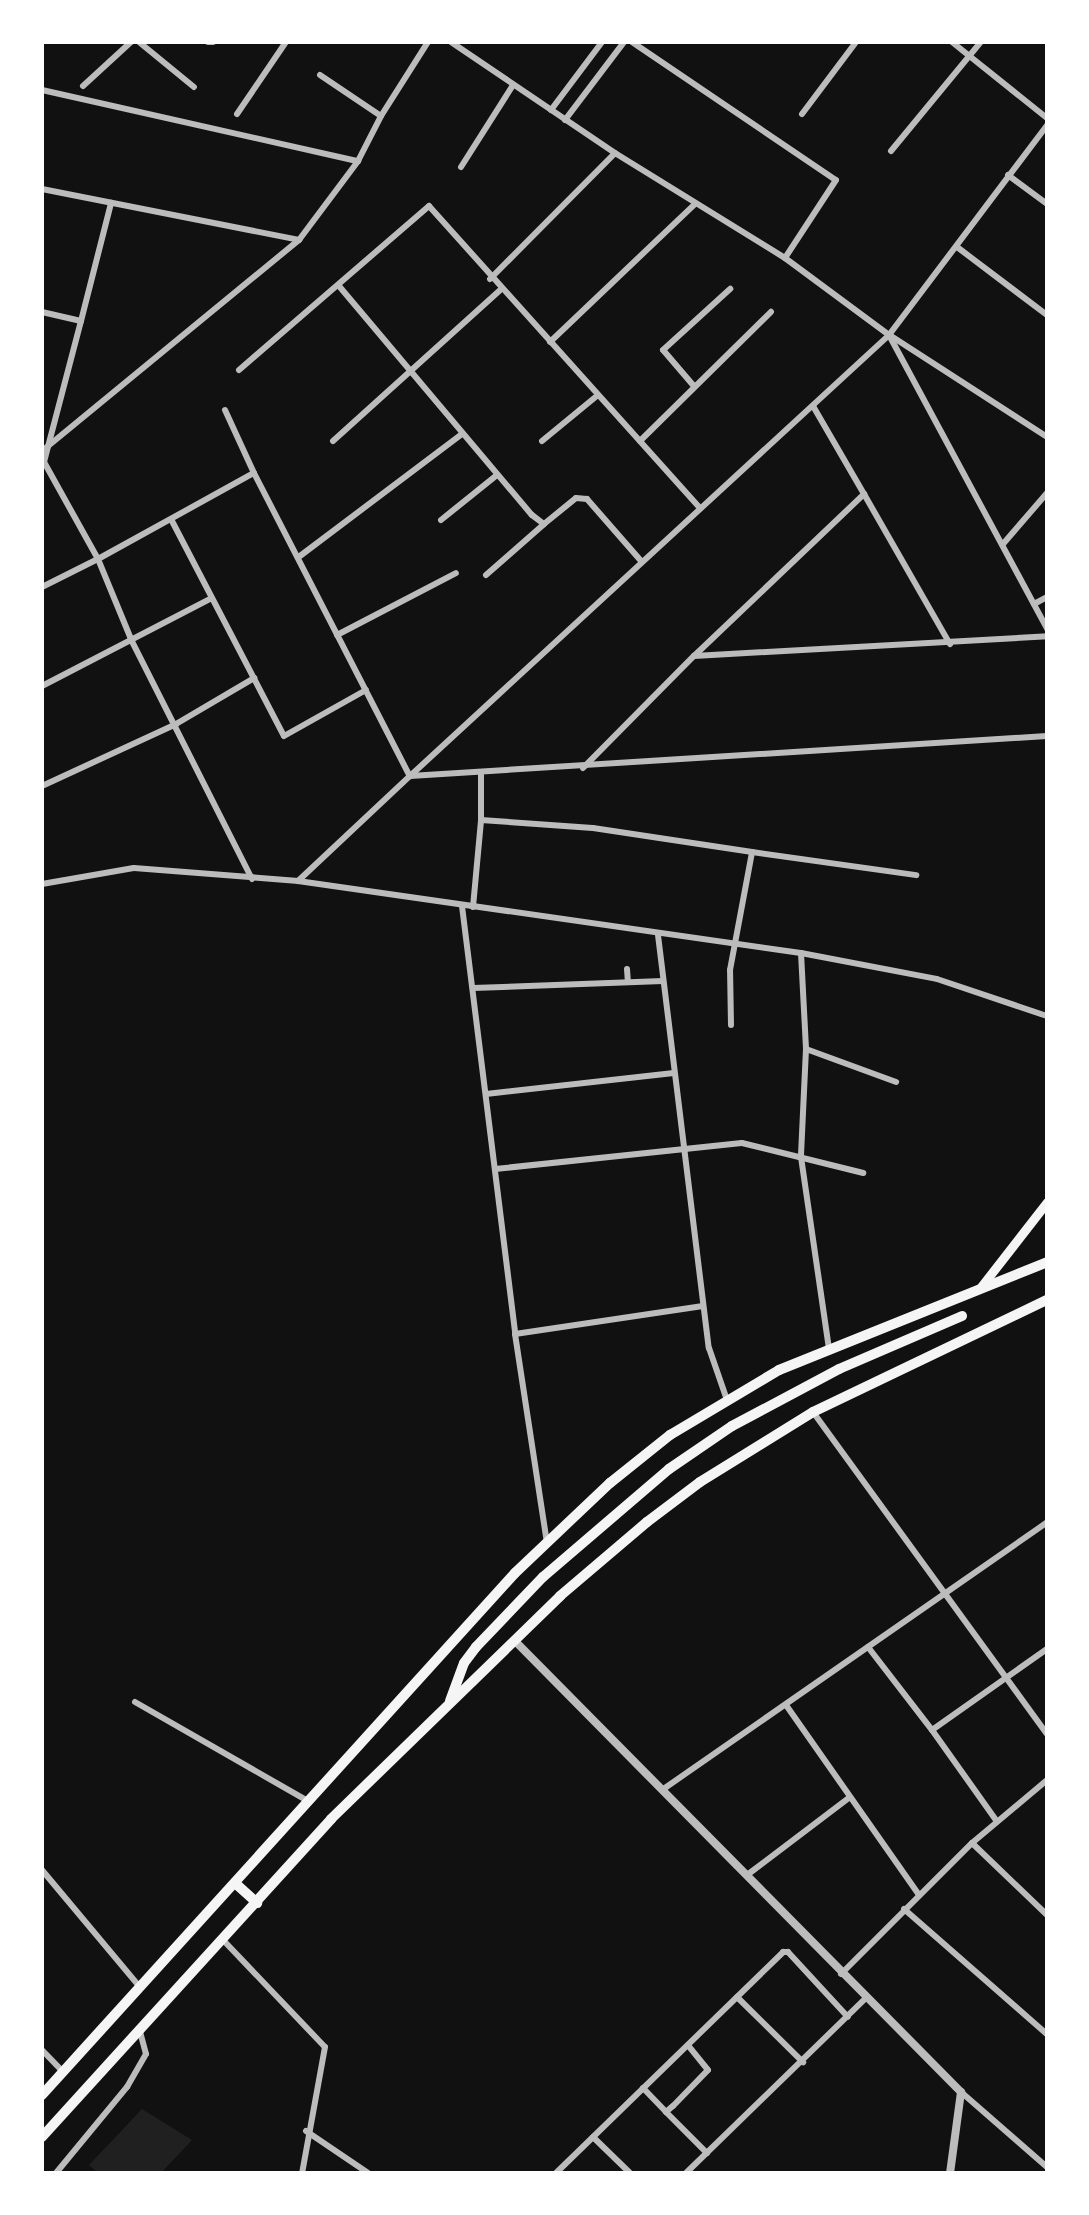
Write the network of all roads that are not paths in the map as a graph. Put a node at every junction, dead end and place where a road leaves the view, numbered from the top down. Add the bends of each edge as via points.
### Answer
1 (131, 42) edge
2 (139, 42) edge
3 (286, 42) edge
4 (429, 42) edge
5 (451, 42) edge
6 (602, 42) edge
7 (624, 42) edge
8 (632, 42) edge
9 (856, 42) edge
10 (952, 42) edge
11 (981, 42) edge
12 (969, 56) junction
13 (320, 75) dead end
14 (513, 85) junction
15 (83, 86) dead end
16 (194, 87) dead end
17 (42, 90) edge
18 (551, 110) junction
19 (237, 114) dead end
20 (802, 114) dead end
21 (381, 116) junction
22 (1047, 118) edge
23 (565, 120) junction
24 (1047, 125) edge
25 (891, 151) dead end
26 (615, 153) junction
27 (358, 161) junction
28 (461, 167) dead end
29 (1007, 175) junction
30 (42, 189) edge
31 (111, 203) junction
32 (695, 204) junction
33 (1047, 204) edge
34 (299, 240) junction
35 (957, 247) junction
36 (785, 258) junction
37 (490, 279) junction
38 (340, 286) junction
39 (730, 289) dead end
40 (500, 290) junction
41 (42, 312) edge
42 (771, 312) dead end
43 (1047, 315) edge
44 (81, 321) junction
45 (889, 335) junction
46 (550, 342) junction
47 (239, 370) dead end
48 (410, 372) junction
49 (693, 384) junction
50 (598, 395) junction
51 (813, 406) junction
52 (225, 410) dead end
53 (462, 434) junction
54 (1047, 437) edge
55 (333, 441) dead end
56 (542, 441) dead end
57 (640, 441) junction
58 (44, 452) edge
59 (254, 473) junction
60 (497, 474) junction
61 (1047, 493) edge
62 (864, 494) junction
63 (699, 508) junction
64 (441, 520) dead end
65 (172, 521) junction
66 (544, 524) junction
67 (1003, 544) junction
68 (300, 556) junction
69 (98, 559) junction
70 (641, 561) junction
71 (456, 573) dead end
72 (486, 575) dead end
73 (42, 587) edge
74 (1047, 597) edge
75 (212, 598) junction
76 (1034, 604) junction
77 (1045, 619) edge
78 (1047, 629) edge
79 (337, 635) junction
80 (1047, 636) edge
81 (131, 639) junction
82 (950, 644) junction
83 (694, 656) junction
84 (254, 678) junction
85 (42, 686) edge
86 (366, 690) junction
87 (176, 724) junction
88 (1047, 736) edge
89 (583, 768) junction
90 (481, 774) junction
91 (410, 776) junction
92 (42, 786) edge
93 (481, 820) junction
94 (752, 852) junction
95 (916, 875) dead end
96 (252, 879) junction
97 (298, 881) junction
98 (42, 884) edge
99 (462, 906) junction
100 (473, 907) junction
101 (658, 934) junction
102 (737, 944) junction
103 (801, 953) junction
104 (627, 969) dead end
105 (663, 981) junction
106 (628, 982) junction
107 (473, 988) junction
108 (1047, 1016) edge
109 (731, 1025) dead end
110 (806, 1049) junction
111 (674, 1073) junction
112 (896, 1082) dead end
113 (486, 1094) junction
114 (682, 1146) junction
115 (801, 1157) junction
116 (495, 1169) junction
117 (863, 1173) dead end
118 (1047, 1202) edge
119 (1047, 1262) edge
120 (979, 1289) junction
121 (1045, 1304) edge
122 (703, 1306) junction
123 (962, 1316) dead end
124 (515, 1334) junction
125 (829, 1348) junction
126 (727, 1399) junction
127 (813, 1412) junction
128 (1047, 1522) edge
129 (547, 1542) junction
130 (946, 1594) junction
131 (514, 1640) junction
132 (868, 1647) junction
133 (1047, 1649) edge
134 (1007, 1676) junction
135 (135, 1702) dead end
136 (449, 1703) junction
137 (786, 1705) junction
138 (932, 1730) junction
139 (1047, 1734) edge
140 (1047, 1780) edge
141 (662, 1790) junction
142 (850, 1797) junction
143 (306, 1800) junction
144 (996, 1820) junction
145 (972, 1843) junction
146 (42, 1870) edge
147 (747, 1875) junction
148 (235, 1883) junction
149 (919, 1895) junction
150 (257, 1903) junction
151 (904, 1909) junction
152 (1047, 1915) edge
153 (224, 1941) junction
154 (841, 1974) junction
155 (140, 1987) junction
156 (737, 1997) junction
157 (865, 1999) junction
158 (848, 2017) junction
159 (140, 2031) junction
160 (1047, 2034) edge
161 (688, 2045) junction
162 (42, 2050) edge
163 (803, 2062) junction
164 (62, 2072) junction
165 (643, 2088) junction
166 (961, 2092) junction
167 (42, 2095) edge
168 (666, 2112) junction
169 (306, 2131) junction
170 (42, 2137) edge
171 (593, 2137) junction
172 (707, 2152) junction
173 (1047, 2167) edge
174 (56, 2173) edge
175 (302, 2173) edge
176 (368, 2173) edge
177 (556, 2173) edge
178 (630, 2173) edge
179 (687, 2173) edge
180 (950, 2173) edge

1 - 15 street
2 - 16 street
3 - 19 street
4 - 21 street
5 - 14 street
6 - 18 street
7 - 23 street
8 - 36 street via 836,180
9 - 20 street
10 - 12 street
11 - 12 street
12 - 22 street
12 - 25 street
13 - 21 street
14 - 18 street
14 - 28 street
17 - 27 street
18 - 23 street
21 - 27 street
23 - 26 street
24 - 29 street
26 - 32 street
26 - 37 street
27 - 34 street
29 - 33 street
29 - 35 street
30 - 31 street
31 - 34 street
31 - 44 street
32 - 36 street
32 - 46 street
34 - 58 street
35 - 43 street
35 - 45 street
36 - 45 street
37 - 38 street via 429,206
37 - 40 street
38 - 47 street
38 - 48 street
39 - 49 street via 663,351
40 - 46 street
40 - 48 street
41 - 44 street
42 - 49 street
44 - 58 street
45 - 51 street
45 - 54 street
45 - 67 street
46 - 50 street
48 - 53 street
48 - 55 street
49 - 57 street
50 - 56 street
50 - 57 street
51 - 62 street
51 - 63 street
52 - 59 street
53 - 60 street
53 - 68 street
57 - 63 street
58 - 69 street via 44,462
59 - 65 street
59 - 68 street
60 - 64 street
60 - 66 street
61 - 67 street
62 - 82 street
62 - 83 street
63 - 70 street
65 - 69 street
65 - 75 street
66 - 70 street via 576,498 587,499
66 - 72 street
67 - 76 street
68 - 79 street
69 - 73 street
69 - 81 street
70 - 91 street
71 - 79 street
74 - 76 street
75 - 81 street
75 - 84 street
76 - 77 street
77 - 78 street
79 - 86 street
80 - 82 street
81 - 85 street
81 - 87 street
82 - 83 street
83 - 89 street
84 - 86 street via 285,736
84 - 87 street
86 - 91 street
87 - 92 street
87 - 96 street
88 - 89 street
89 - 90 street
90 - 91 street
90 - 93 street
91 - 97 street
93 - 94 street via 593,828
93 - 100 street
94 - 95 street
94 - 102 street
96 - 97 street
96 - 98 street via 134,868
97 - 99 street
99 - 100 street
99 - 107 street
100 - 101 street
101 - 102 street
101 - 105 street
102 - 103 street
102 - 109 street via 730,970
103 - 108 street via 937,979
103 - 110 street
104 - 106 street
105 - 106 street
105 - 111 street
106 - 107 street
107 - 113 street
110 - 112 street
110 - 115 street
111 - 113 street
111 - 114 street
113 - 116 street
114 - 115 street via 742,1143
114 - 116 street
114 - 122 street
115 - 117 street
115 - 125 street
116 - 124 street
118 - 120 main road
119 - 120 highway
120 - 125 highway
121 - 127 highway
122 - 124 street
122 - 126 street via 709,1348
123 - 136 highway via 827,1375 732,1426 668,1469 543,1577 476,1647 464,1663
124 - 129 street
125 - 126 highway
126 - 129 highway via 670,1435
127 - 130 street
127 - 131 highway via 690,1489
128 - 130 street
129 - 143 highway
130 - 132 street
130 - 134 street
131 - 136 highway
131 - 141 street
132 - 137 street
132 - 138 street
133 - 134 street
134 - 138 street
134 - 139 street
135 - 143 street
136 - 150 highway via 331,1819
137 - 141 street
137 - 142 street
138 - 144 street
140 - 144 street
141 - 147 street
142 - 147 street
142 - 149 street
143 - 148 highway
144 - 145 street
145 - 149 street
145 - 152 street
146 - 155 street
147 - 154 street
148 - 150 highway
148 - 155 highway
149 - 151 street
150 - 153 highway
151 - 154 street
151 - 160 street
153 - 159 highway
153 - 169 street via 325,2047
154 - 157 street
155 - 164 highway
156 - 158 street via 788,1952
156 - 161 street
156 - 163 street
157 - 158 street
157 - 166 street
158 - 163 street
159 - 170 highway
159 - 174 street via 146,2054 127,2087
161 - 165 street
161 - 168 street via 708,2070
162 - 164 street
163 - 172 street
164 - 167 highway
165 - 168 street
165 - 171 street
166 - 173 street
166 - 180 street
168 - 172 street
169 - 175 street
169 - 176 street
171 - 177 street
171 - 178 street
172 - 179 street

